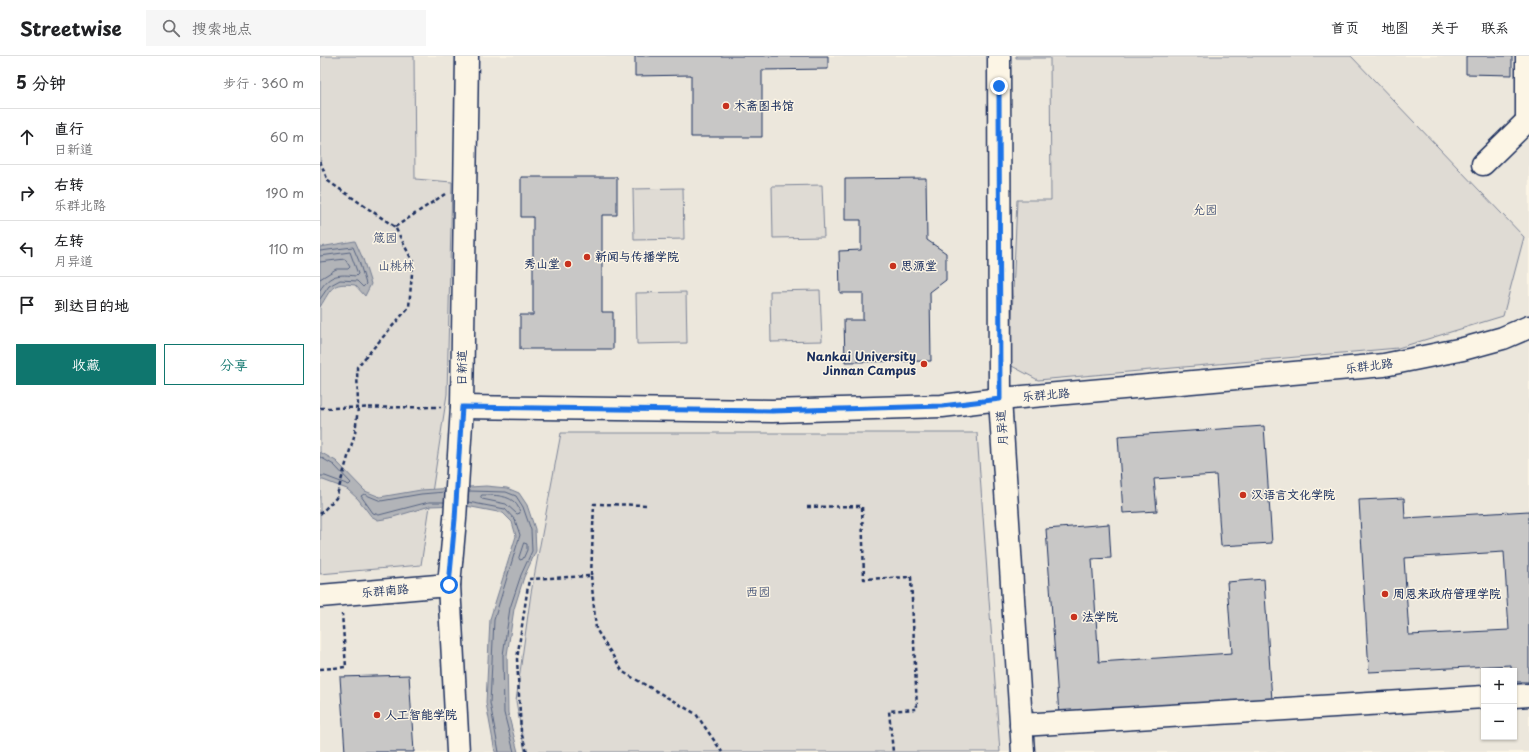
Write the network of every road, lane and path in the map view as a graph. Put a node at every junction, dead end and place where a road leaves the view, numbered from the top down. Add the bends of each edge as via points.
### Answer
1 (467, 56) edge
2 (999, 56) edge
3 (1527, 56) edge
4 (1528, 119) edge
5 (320, 161) edge
6 (1483, 164) dead end
7 (465, 180) junction
8 (395, 227) junction
9 (1529, 327) edge
10 (1000, 399) junction
11 (462, 407) junction
12 (320, 408) edge
13 (358, 408) junction
14 (648, 505) dead end
15 (807, 507) dead end
16 (320, 514) edge
17 (591, 576) junction
18 (449, 585) junction
19 (330, 595) edge
20 (320, 669) edge
21 (1529, 695) edge
22 (1517, 696) edge
23 (1481, 698) edge
24 (1021, 725) junction
25 (458, 752) edge
26 (527, 752) edge
27 (722, 752) edge
28 (893, 752) edge
29 (1023, 752) edge

1 - 7 street, 日新道
2 - 10 street, 月异道
3 - 4 street
4 - 6 street
5 - 8 path via 328,182
7 - 8 path
7 - 11 street, 日新道
8 - 13 path via 414,262 409,307 357,367
9 - 10 street, 乐群北路 via 1503,338 1463,349 1384,365
10 - 11 street, 乐群北路 via 942,406 772,411
10 - 24 street, 月异道
11 - 13 path
11 - 18 street, 日新道
12 - 13 path
13 - 16 path via 355,433 336,498
14 - 17 path via 594,504
15 - 28 path via 862,506 864,579 912,577 917,709 890,711
17 - 26 path via 529,579 517,659 521,732
17 - 27 path via 596,629 623,672 696,714
18 - 19 street, 乐群南路
18 - 25 street, 日新道
19 - 20 path via 346,666
21 - 22 street
23 - 24 street
24 - 29 street, 月异道

